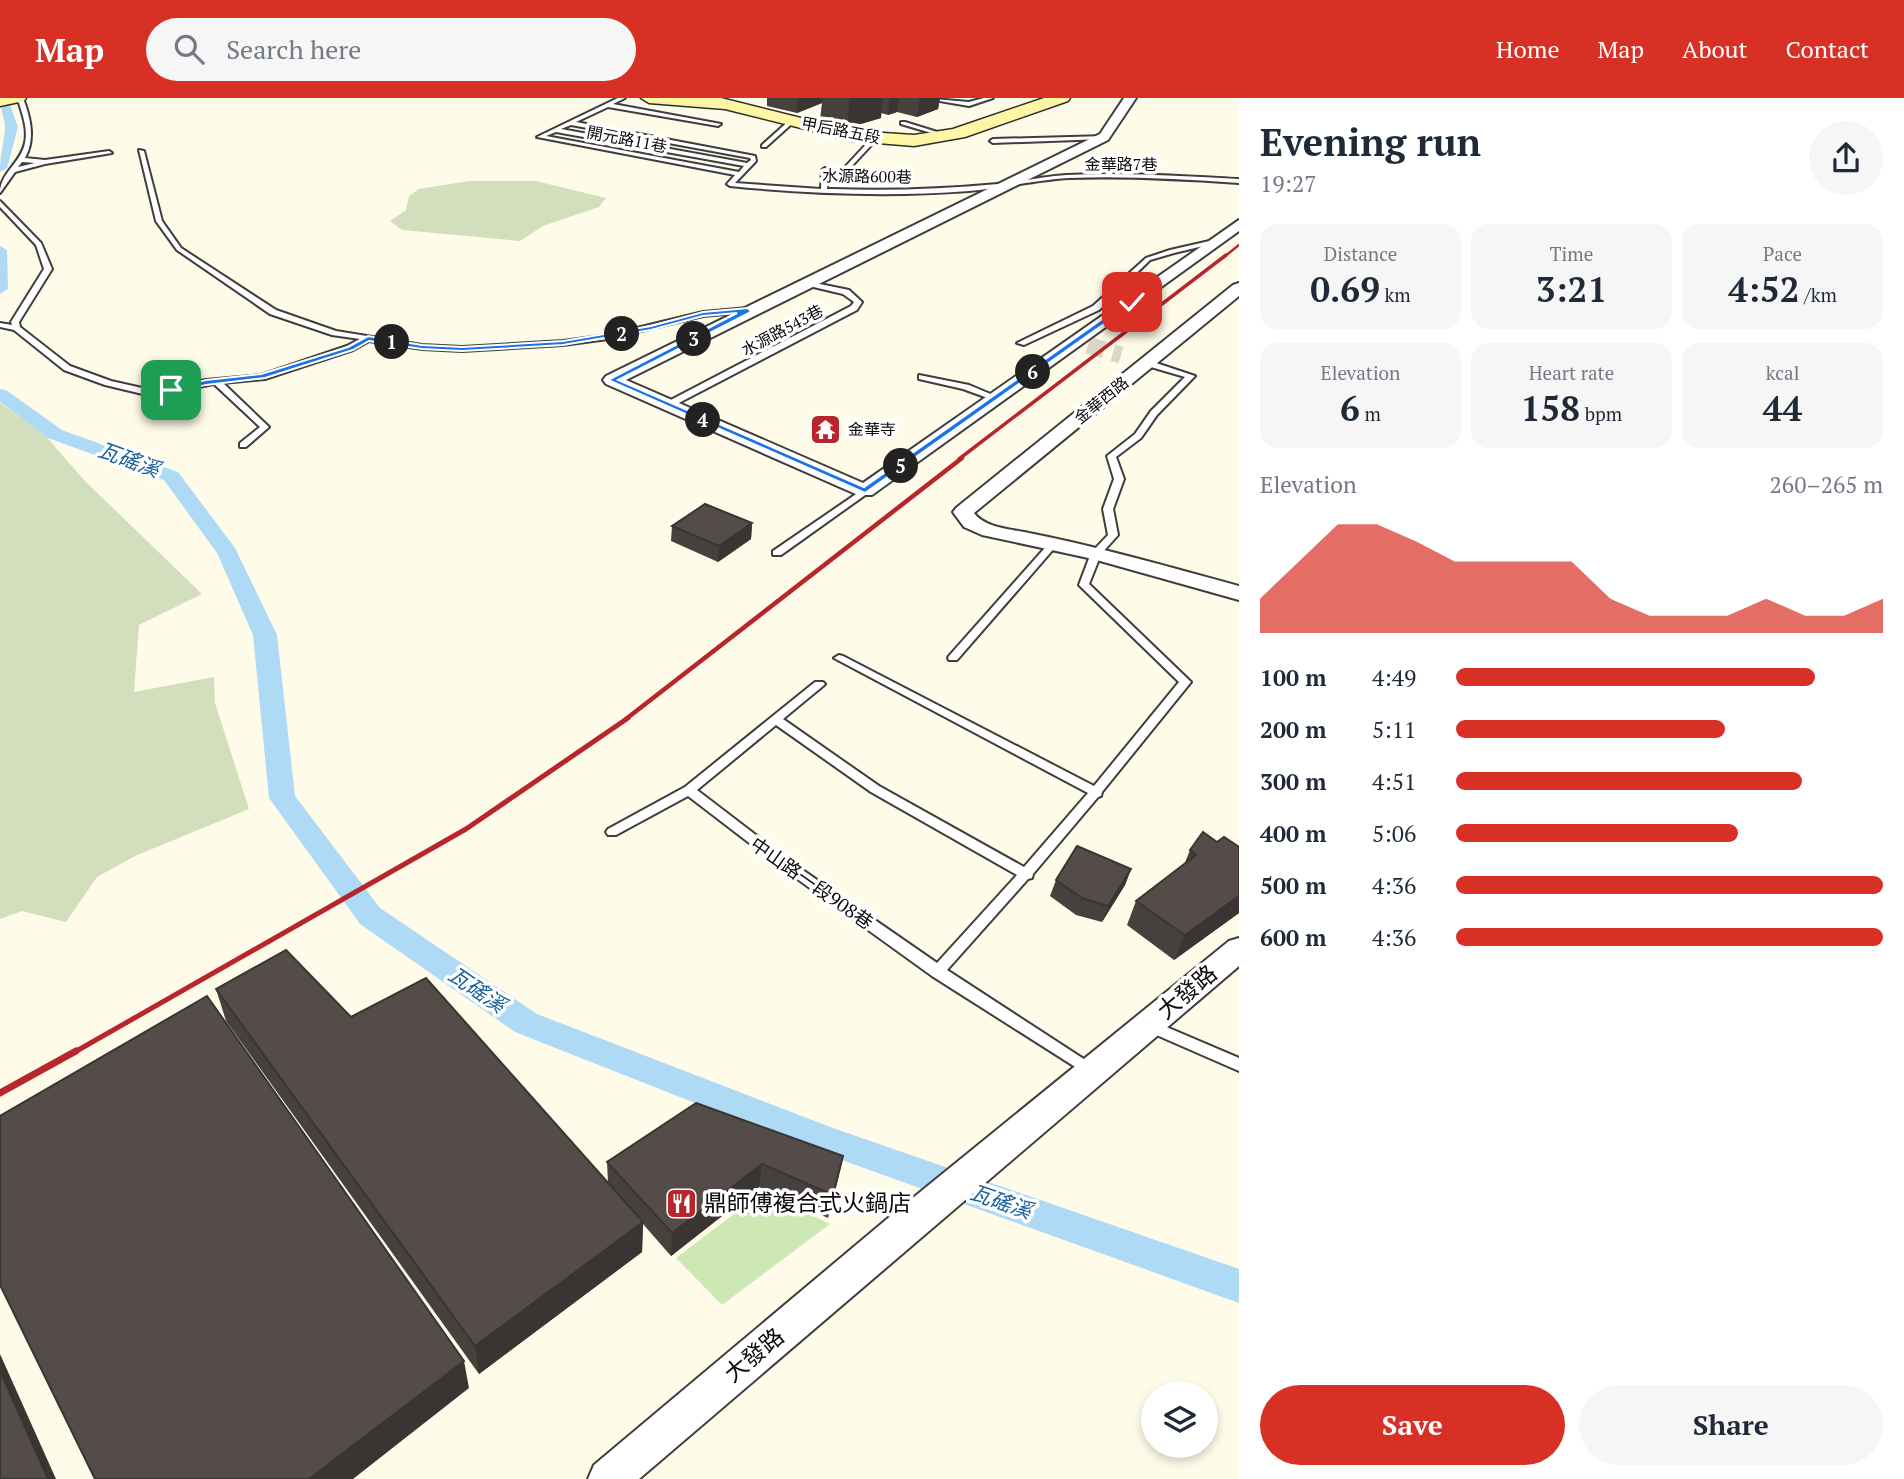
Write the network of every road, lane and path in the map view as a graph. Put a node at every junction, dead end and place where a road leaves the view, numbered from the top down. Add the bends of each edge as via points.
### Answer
1 (16, 98) edge
2 (622, 98) edge
3 (649, 98) edge
4 (700, 98) edge
5 (925, 98) edge
6 (990, 98) edge
7 (1057, 98) edge
8 (1130, 98) edge
9 (0, 101) edge
10 (607, 105) junction
11 (732, 105) junction
12 (793, 120) junction
13 (570, 123) junction
14 (903, 123) dead end
15 (718, 124) dead end
16 (555, 130) junction
17 (947, 136) junction
18 (1104, 137) junction
19 (874, 138) junction
20 (993, 141) dead end
21 (764, 146) dead end
22 (141, 151) dead end
23 (108, 153) dead end
24 (23, 160) junction
25 (45, 162) junction
26 (748, 165) junction
27 (848, 167) dead end
28 (825, 170) dead end
29 (11, 172) junction
30 (740, 174) junction
31 (1239, 181) edge
32 (1004, 186) junction
33 (824, 190) junction
34 (0, 191) edge
35 (0, 203) edge
36 (1239, 224) edge
37 (1214, 242) junction
38 (808, 283) junction
39 (1239, 288) edge
40 (748, 310) junction
41 (0, 325) edge
42 (16, 328) junction
43 (368, 338) junction
44 (1021, 343) dead end
45 (1121, 355) tunnel mouth
46 (1147, 363) junction
47 (922, 377) dead end
48 (216, 381) junction
49 (996, 398) junction
50 (668, 405) junction
51 (243, 445) dead end
52 (865, 491) junction
53 (1054, 543) junction
54 (777, 553) dead end
55 (1096, 553) junction
56 (1239, 593) edge
57 (839, 658) dead end
58 (953, 658) dead end
59 (819, 684) dead end
60 (777, 720) junction
61 (689, 790) junction
62 (1097, 793) junction
63 (612, 832) dead end
64 (1027, 875) junction
65 (1239, 949) edge
66 (937, 972) junction
67 (1147, 1025) junction
68 (1239, 1065) edge
69 (1092, 1072) junction
70 (608, 1479) edge

1 - 9 street
1 - 24 lane via 22,102 29,126
2 - 10 lane, 開元路11巷
3 - 11 main road
4 - 11 main road, 甲后路五段
5 - 6 lane via 969,104
7 - 17 main road, 甲后路五段
8 - 18 street
10 - 13 lane, 開元路11巷
10 - 15 lane
11 - 12 main road, 甲后路五段
12 - 19 main road, 甲后路五段
12 - 21 lane
13 - 16 lane, 開元路11巷
13 - 26 lane, 開元路11巷 via 747,155 754,160
14 - 17 lane
16 - 26 lane
16 - 30 lane, 開元路11巷 via 540,136
17 - 19 main road, 甲后路五段
18 - 20 lane
18 - 32 street
19 - 27 lane
22 - 43 lane via 159,221 179,249 273,312 313,327
23 - 25 lane
24 - 25 lane
24 - 29 lane
25 - 29 lane
26 - 30 lane
28 - 33 lane
29 - 34 lane
30 - 33 lane, 水源路600巷 via 730,184
31 - 32 lane, 金華路7巷 via 1041,178
32 - 33 lane, 水源路600巷 via 902,192
32 - 38 street
35 - 42 lane via 39,244 48,269 15,322
36 - 37 street
37 - 44 lane via 1148,259 1096,308
37 - 49 street via 1082,344
38 - 40 street
38 - 50 lane, 水源路543巷 via 846,292 858,302
39 - 46 street, 金華西路
40 - 43 lane via 703,314 640,331 563,343 462,349
40 - 50 street via 612,380
41 - 42 lane
42 - 48 lane via 67,369 108,383 151,393
43 - 48 lane via 351,348 262,377
45 - 46 street
46 - 53 street, 金華西路 via 963,512 971,523 989,531
46 - 55 lane via 1191,376 1138,436 1111,456 1119,479 1108,509 1113,535
47 - 49 lane
48 - 51 lane via 265,427
49 - 52 street
50 - 52 street
52 - 54 lane
53 - 55 street
53 - 58 lane
55 - 56 street
55 - 62 lane via 1084,585 1185,682
57 - 62 lane
59 - 60 lane
60 - 61 lane
60 - 64 lane via 875,789
61 - 63 lane
61 - 66 lane, 中山路一段908巷 via 752,841
62 - 64 lane
64 - 66 lane
65 - 67 street, 大發路
66 - 69 lane, 中山路一段908巷
67 - 68 lane
67 - 69 street, 大發路
69 - 70 street, 大發路

